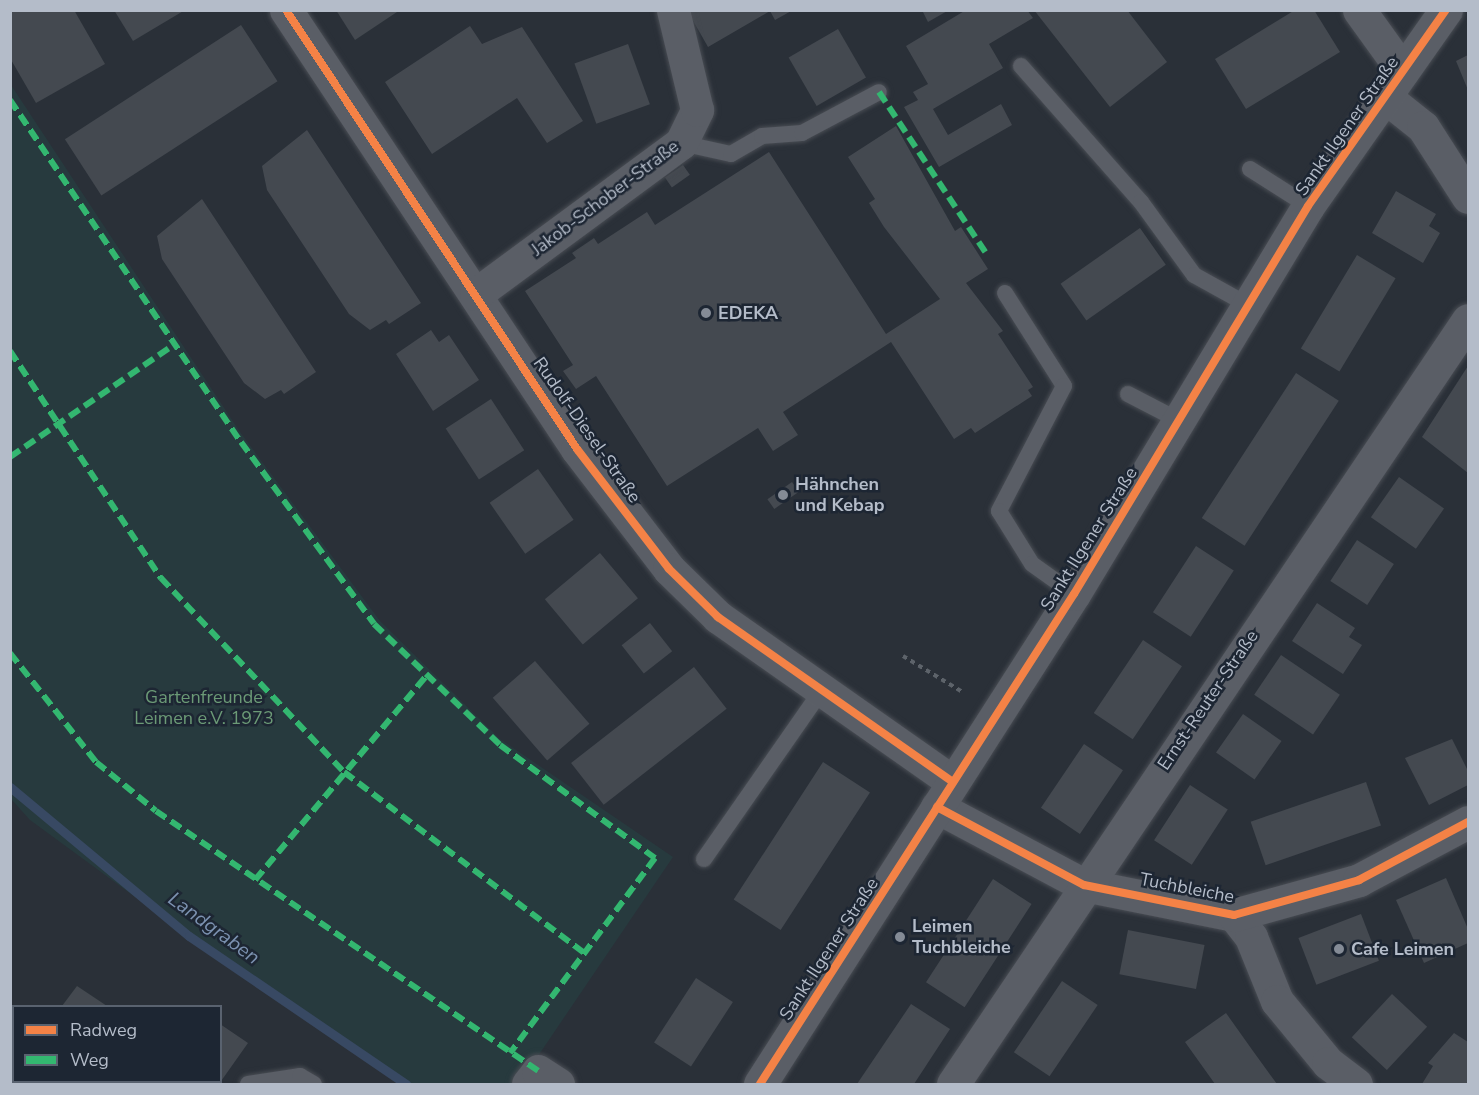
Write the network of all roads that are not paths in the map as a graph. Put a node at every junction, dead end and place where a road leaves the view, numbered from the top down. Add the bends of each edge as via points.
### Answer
1 (286, 10) edge
2 (674, 10) edge
3 (1359, 10) edge
4 (1446, 10) edge
5 (1021, 66) dead end
6 (1394, 83) junction
7 (879, 92) dead end
8 (681, 143) junction
9 (1250, 169) dead end
10 (1468, 197) edge
11 (1308, 206) junction
12 (1005, 293) dead end
13 (476, 294) junction
14 (1250, 306) junction
15 (1468, 320) edge
16 (1128, 394) dead end
17 (1180, 422) junction
18 (1074, 594) junction
19 (820, 693) junction
20 (945, 794) junction
21 (1468, 822) edge
22 (704, 859) dead end
23 (1083, 885) junction
24 (1234, 915) junction
25 (248, 1084) edge
26 (314, 1084) edge
27 (528, 1084) edge
28 (558, 1084) edge
29 (760, 1084) edge
30 (953, 1084) edge
31 (1356, 1084) edge

1 - 13 street, Rudolf-Diesel-Straße
2 - 8 street, Jakob-Schober-Straße via 697,110
3 - 6 street
4 - 6 street, Sankt Ilgener Straße
5 - 14 lane via 1141,202 1194,275
6 - 10 street
6 - 11 street, Sankt Ilgener Straße
7 - 8 lane via 802,134 762,136 731,154
8 - 13 street, Jakob-Schober-Straße
9 - 11 lane
11 - 14 street, Sankt Ilgener Straße
12 - 18 lane via 1064,386 999,511 1032,564
13 - 19 street, Rudolf-Diesel-Straße via 577,449 669,569 718,617
14 - 17 street, Sankt Ilgener Straße
15 - 23 street, Ernst-Reuter-Straße
16 - 17 lane
17 - 18 street, Sankt Ilgener Straße
18 - 20 street, Sankt Ilgener Straße
19 - 20 street, Rudolf-Diesel-Straße
19 - 22 lane
20 - 23 street, Tuchbleiche
20 - 29 street, Sankt Ilgener Straße
21 - 24 street, Tuchbleiche via 1359,880
23 - 24 street, Tuchbleiche
23 - 30 street, Ernst-Reuter-Straße
24 - 31 street via 1247,930 1277,1002 1300,1033
25 - 26 lane via 300,1076
27 - 28 street via 538,1071

